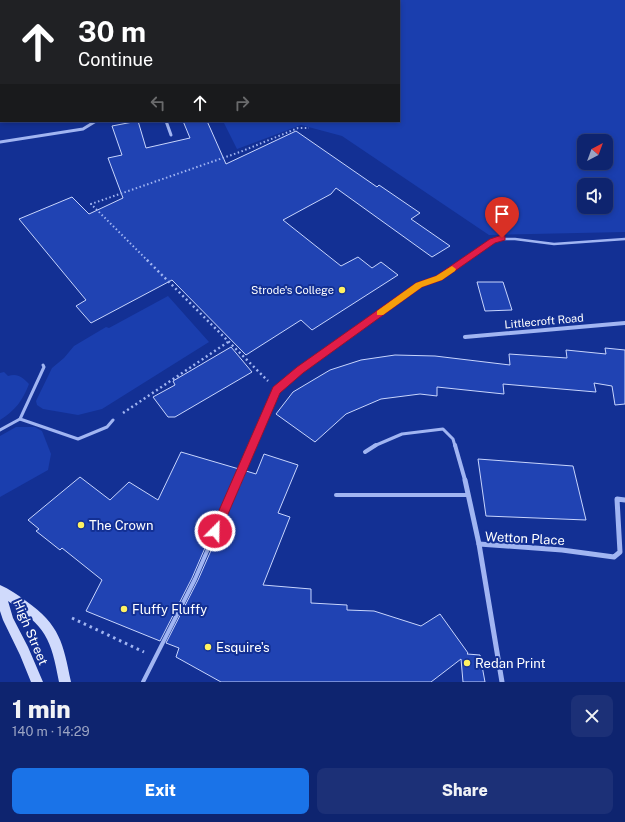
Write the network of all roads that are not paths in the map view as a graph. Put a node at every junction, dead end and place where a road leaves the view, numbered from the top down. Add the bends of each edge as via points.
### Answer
1 (94, 122) edge
2 (166, 122) edge
3 (171, 135) dead end
4 (0, 142) edge
5 (625, 239) edge
6 (625, 323) edge
7 (465, 337) dead end
8 (43, 365) dead end
9 (20, 419) junction
10 (113, 420) road end
11 (0, 430) edge
12 (365, 452) dead end
13 (465, 480) joint
14 (336, 496) dead end
15 (468, 496) junction
16 (625, 500) edge
17 (479, 544) junction
18 (0, 591) edge
19 (37, 682) edge
20 (65, 682) edge
21 (143, 682) edge
22 (502, 682) edge

1 - 4 street via 83,129
2 - 3 street
5 - 21 lane via 555,244 513,238 492,241 439,278 419,285 300,370 277,390 195,579
6 - 7 street, Littlecroft Road
8 - 9 lane
9 - 10 lane via 78,439 107,428
9 - 11 lane
12 - 13 lane via 380,442 414,430 443,429 453,438
13 - 15 street
14 - 15 lane
15 - 17 street
16 - 17 street, Wetton Place via 617,499 620,552 614,557
17 - 22 street, Wetton Place
18 - 19 main road, High Street via 8,620
18 - 20 main road, High Street via 23,603 51,633 60,656

